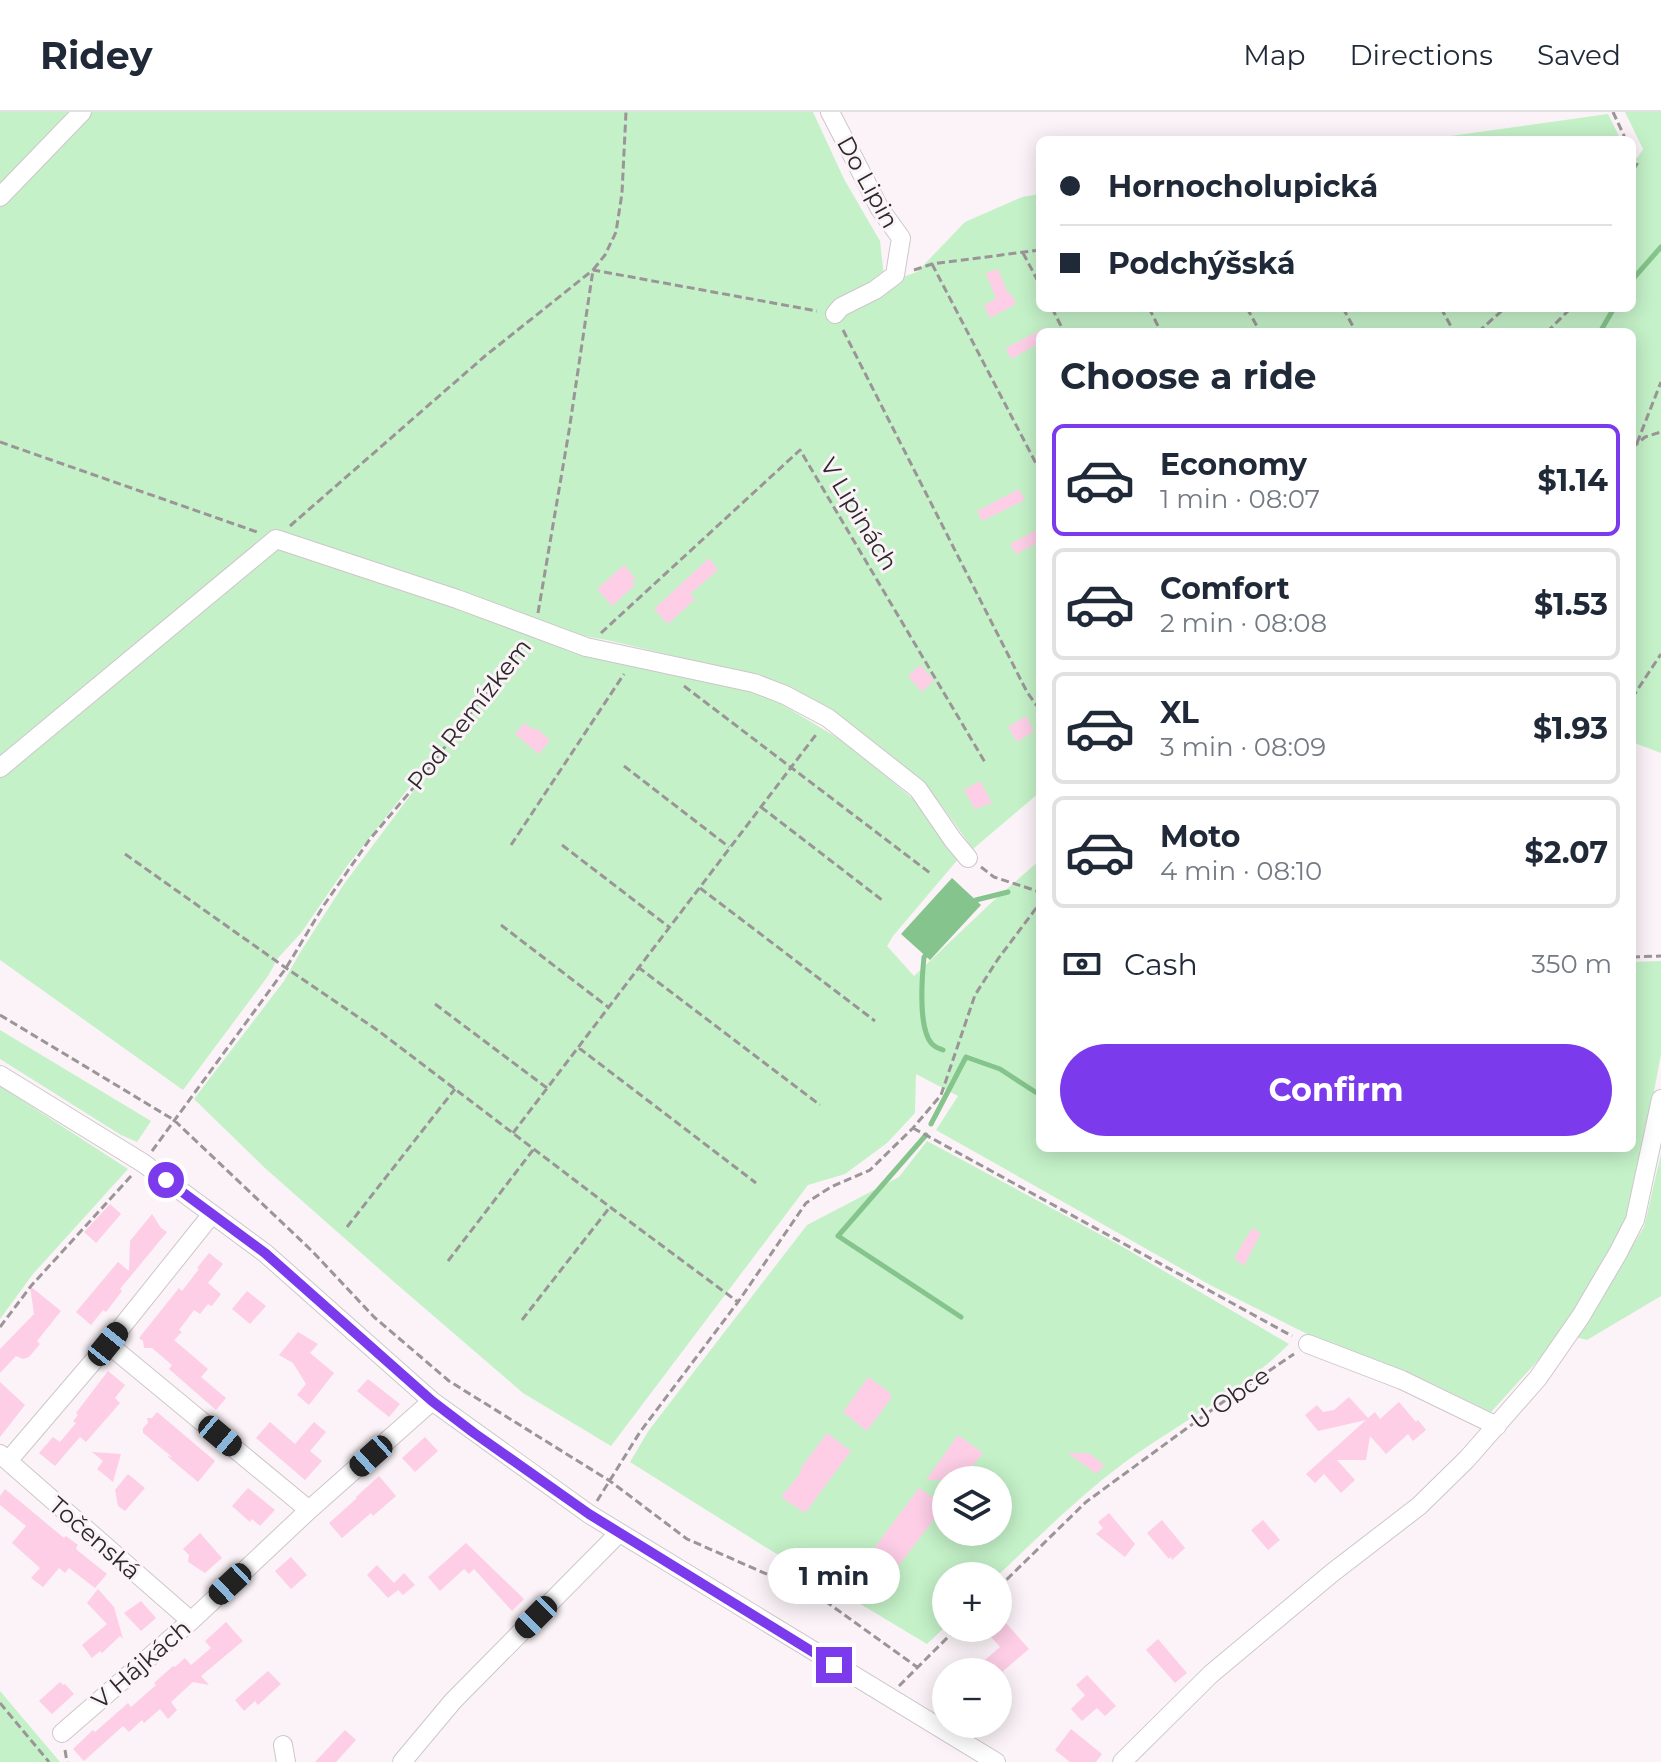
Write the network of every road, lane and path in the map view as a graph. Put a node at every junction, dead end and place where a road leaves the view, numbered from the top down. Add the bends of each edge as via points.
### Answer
1 (82, 112) edge
2 (626, 112) edge
3 (830, 112) edge
4 (1613, 112) edge
5 (1624, 136) edge
6 (0, 197) edge
7 (1036, 251) edge
8 (1023, 253) junction
9 (932, 264) junction
10 (593, 270) junction
11 (904, 273) dead end
12 (1036, 277) edge
13 (1500, 312) edge
14 (1567, 312) edge
15 (835, 314) junction
16 (1482, 328) edge
17 (1551, 328) edge
18 (1661, 382) edge
19 (1661, 432) edge
20 (0, 442) edge
21 (1637, 443) joint
22 (1036, 463) edge
23 (276, 539) junction
24 (535, 627) junction
25 (586, 647) junction
26 (1661, 654) edge
27 (635, 657) junction
28 (681, 684) dead end
29 (1636, 692) edge
30 (1036, 704) edge
31 (828, 718) junction
32 (986, 764) dead end
33 (624, 766) dead end
34 (791, 767) junction
35 (0, 768) edge
36 (761, 807) junction
37 (511, 845) dead end
38 (562, 845) dead end
39 (729, 847) junction
40 (125, 854) dead end
41 (968, 858) joint
42 (930, 873) dead end
43 (699, 887) junction
44 (1036, 891) edge
45 (882, 900) dead end
46 (1036, 908) edge
47 (501, 925) dead end
48 (669, 927) junction
49 (1661, 956) edge
50 (1636, 957) edge
51 (638, 967) junction
52 (286, 968) junction
53 (435, 1004) dead end
54 (608, 1007) junction
55 (0, 1015) edge
56 (875, 1021) dead end
57 (579, 1048) junction
58 (0, 1075) edge
59 (548, 1088) junction
60 (455, 1089) junction
61 (1661, 1099) edge
62 (820, 1105) dead end
63 (174, 1120) junction
64 (913, 1128) junction
65 (513, 1133) junction
66 (533, 1149) junction
67 (143, 1163) junction
68 (756, 1183) dead end
69 (610, 1207) junction
70 (212, 1214) junction
71 (347, 1227) dead end
72 (448, 1261) dead end
73 (738, 1302) junction
74 (522, 1320) dead end
75 (0, 1327) edge
76 (108, 1344) junction
77 (1308, 1344) junction
78 (432, 1401) junction
79 (1497, 1426) junction
80 (4, 1458) edge
81 (610, 1481) junction
82 (309, 1510) junction
83 (589, 1514) junction
84 (619, 1533) junction
85 (1012, 1574) edge
86 (191, 1621) junction
87 (943, 1642) edge
88 (917, 1667) junction
89 (888, 1697) junction
90 (0, 1703) edge
91 (62, 1733) dead end
92 (49, 1762) edge
93 (402, 1762) edge
94 (996, 1762) edge
95 (1122, 1762) edge

1 - 6 street
2 - 10 path via 616,232
3 - 15 street, Do Lipin via 880,209 901,238 895,275
4 - 5 path
7 - 8 path
8 - 9 path
8 - 12 path
9 - 11 path
9 - 22 path
10 - 15 path
10 - 23 path via 485,356
10 - 24 path
13 - 16 path
14 - 17 path
15 - 30 path
18 - 21 path
19 - 21 path
20 - 23 path
23 - 24 street
23 - 35 street
24 - 25 street, Pod Remízkem
24 - 52 path, Pod Remízkem via 370,839
25 - 27 street, Pod Remízkem
25 - 32 path, V Lipinách via 800,450
26 - 29 path
27 - 31 street, Pod Remízkem via 754,683
27 - 37 path
28 - 34 path
31 - 34 path
31 - 41 street, Pod Remízkem via 918,789
33 - 39 path
34 - 36 path
34 - 42 path
36 - 39 path
36 - 45 path
38 - 48 path
39 - 43 path
40 - 52 path
41 - 44 path via 994,877
43 - 48 path
43 - 56 path
46 - 64 path via 975,995 941,1095
47 - 54 path
48 - 51 path
49 - 50 path
51 - 54 path
51 - 62 path
52 - 60 path
52 - 63 path, Pod Remízkem
53 - 59 path
54 - 57 path
55 - 63 path
57 - 59 path
57 - 68 path
58 - 67 street
59 - 65 path
60 - 65 path
60 - 71 path
61 - 79 street via 1635,1220 1581,1316
63 - 67 path, Pod Remízkem
63 - 81 path via 374,1317 449,1381
64 - 73 path via 870,1170 806,1203
64 - 77 path
65 - 66 path
66 - 69 path
66 - 72 path
67 - 70 street
67 - 75 path, Pod Remízkem
69 - 73 path
69 - 74 path
70 - 76 street
70 - 78 street via 265,1253
73 - 81 path via 640,1432
76 - 80 street
76 - 82 street
77 - 79 street via 1402,1380
77 - 85 path, U Obce via 1086,1502
78 - 82 street, V Hájkách
78 - 83 street
79 - 95 street via 1419,1506 1211,1674
80 - 86 street, Točenská
81 - 83 path
81 - 88 path via 687,1539 821,1598
82 - 86 street, V Hájkách
83 - 84 street
84 - 89 street
84 - 93 street via 453,1701
86 - 91 street, V Hájkách
87 - 88 path
88 - 89 path
89 - 94 street
90 - 92 path

